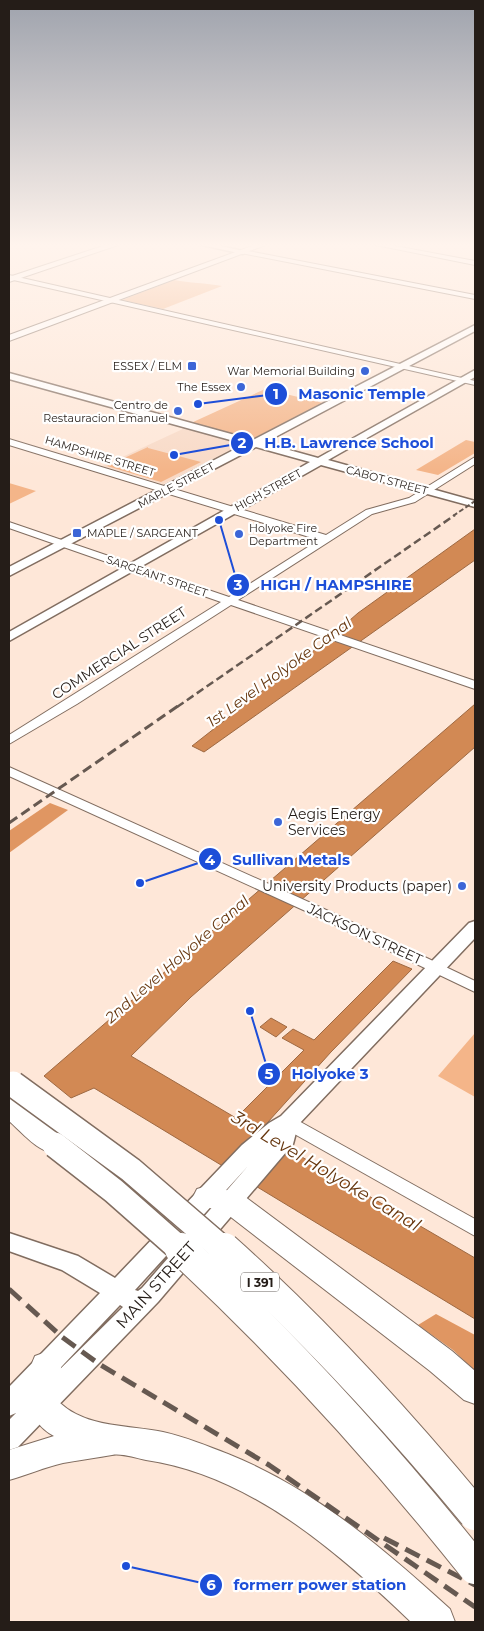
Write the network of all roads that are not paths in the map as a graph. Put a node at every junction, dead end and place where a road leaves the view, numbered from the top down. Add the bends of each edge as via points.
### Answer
1 (60, 319) edge
2 (195, 319) edge
3 (475, 328) edge
4 (9, 338) edge
5 (402, 367) junction
6 (475, 373) edge
7 (9, 376) edge
8 (463, 380) junction
9 (475, 383) edge
10 (9, 442) edge
11 (255, 443) junction
12 (475, 460) edge
13 (319, 461) junction
14 (166, 490) junction
15 (427, 490) junction
16 (475, 504) edge
17 (232, 510) junction
18 (9, 525) edge
19 (327, 539) junction
20 (63, 544) junction
21 (133, 567) junction
22 (9, 572) edge
23 (229, 600) junction
24 (9, 637) edge
25 (475, 685) edge
26 (9, 740) edge
27 (9, 771) edge
28 (475, 927) edge
29 (436, 968) junction
30 (475, 987) edge
31 (10, 1088) edge
32 (9, 1113) edge
33 (281, 1130) junction
34 (55, 1144) junction
35 (227, 1190) junction
36 (475, 1228) edge
37 (9, 1242) edge
38 (118, 1291) junction
39 (140, 1305) junction
40 (46, 1366) junction
41 (475, 1390) edge
42 (44, 1403) junction
43 (9, 1404) edge
44 (9, 1438) edge
45 (125, 1442) junction
46 (9, 1465) edge
47 (475, 1514) edge
48 (475, 1568) edge
49 (437, 1622) edge

1 - 4 main road
2 - 5 street
3 - 5 main road, MAPLE STREET
5 - 8 street
5 - 11 main road, MAPLE STREET
6 - 8 main road, HIGH STREET
7 - 11 main road, CABOT STREET
8 - 9 street
8 - 13 main road, HIGH STREET
10 - 14 street, HAMPSHIRE STREET
11 - 13 main road, CABOT STREET
11 - 14 main road, MAPLE STREET
12 - 15 street, COMMERCIAL STREET
13 - 15 main road, CABOT STREET
13 - 17 main road, HIGH STREET
14 - 17 street, HAMPSHIRE STREET
14 - 20 main road, MAPLE STREET
15 - 16 main road, CABOT STREET
15 - 19 street, COMMERCIAL STREET via 412,500 369,512
17 - 19 street, HAMPSHIRE STREET
17 - 21 main road, HIGH STREET
18 - 20 street, SARGEANT STREET
19 - 23 street, COMMERCIAL STREET
20 - 21 street, SARGEANT STREET
20 - 22 main road, MAPLE STREET
21 - 23 street, SARGEANT STREET
21 - 24 main road, HIGH STREET
23 - 25 street, SARGEANT STREET
23 - 26 street, COMMERCIAL STREET
27 - 29 street, JACKSON STREET
28 - 29 main road, MAIN STREET
29 - 30 street, JACKSON STREET
29 - 33 main road, MAIN STREET
31 - 34 highway
31 - 47 highway, I 391, bridge via 146,1182 248,1271 356,1378
32 - 34 highway
33 - 35 main road, MAIN STREET
33 - 36 street
34 - 48 highway, I 391, bridge via 152,1222 262,1324 365,1433
35 - 38 main road, MAIN STREET
35 - 39 main road, MAIN STREET
35 - 41 highway
37 - 38 main road via 70,1263
38 - 39 main road
38 - 40 main road, MAIN STREET
39 - 42 main road, MAIN STREET
40 - 42 highway
40 - 43 main road, MAIN STREET
42 - 44 main road, MAIN STREET
42 - 45 highway via 48,1414 66,1427
45 - 46 highway via 98,1442 63,1448
45 - 49 highway via 183,1453 226,1469 292,1503 380,1569

